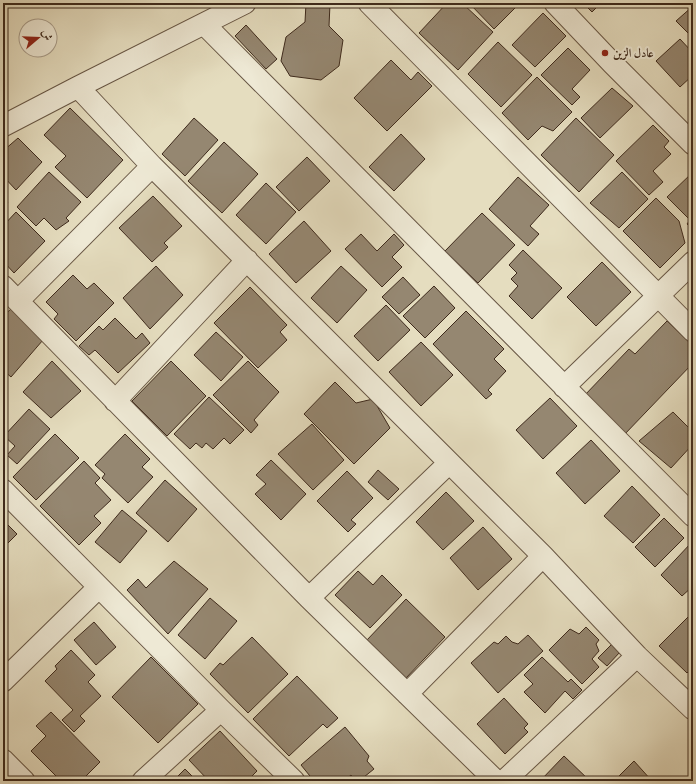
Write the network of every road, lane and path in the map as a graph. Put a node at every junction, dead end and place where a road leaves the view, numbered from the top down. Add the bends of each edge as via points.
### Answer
1 (245, 3) edge
2 (369, 3) edge
3 (555, 3) edge
4 (204, 24) junction
5 (78, 87) junction
6 (3, 126) edge
7 (693, 144) edge
8 (152, 166) junction
9 (247, 260) junction
10 (693, 262) edge
11 (3, 286) edge
12 (658, 296) junction
13 (18, 301) junction
14 (693, 331) edge
15 (564, 386) junction
16 (115, 401) junction
17 (449, 463) junction
18 (3, 490) edge
19 (693, 516) edge
20 (543, 556) junction
21 (99, 587) junction
22 (309, 598) junction
23 (637, 656) junction
24 (3, 681) edge
25 (407, 694) junction
26 (693, 709) edge
27 (221, 710) junction
28 (3, 760) edge
29 (24, 781) edge
30 (143, 781) edge
31 (294, 781) edge
32 (496, 781) edge
33 (504, 781) edge

1 - 4 street
2 - 12 street
3 - 7 street
4 - 5 street
4 - 15 street
5 - 6 street
5 - 8 street
8 - 9 street
8 - 13 street
9 - 16 street
9 - 17 street
10 - 12 street
11 - 13 street
12 - 14 street
12 - 15 street
13 - 16 street
15 - 19 street
16 - 22 street
17 - 20 street
17 - 22 street
18 - 21 street
20 - 23 street
20 - 25 street
21 - 24 street
21 - 27 street
22 - 25 street
23 - 26 street
23 - 33 street
25 - 32 street
27 - 30 street
27 - 31 street
28 - 29 street

